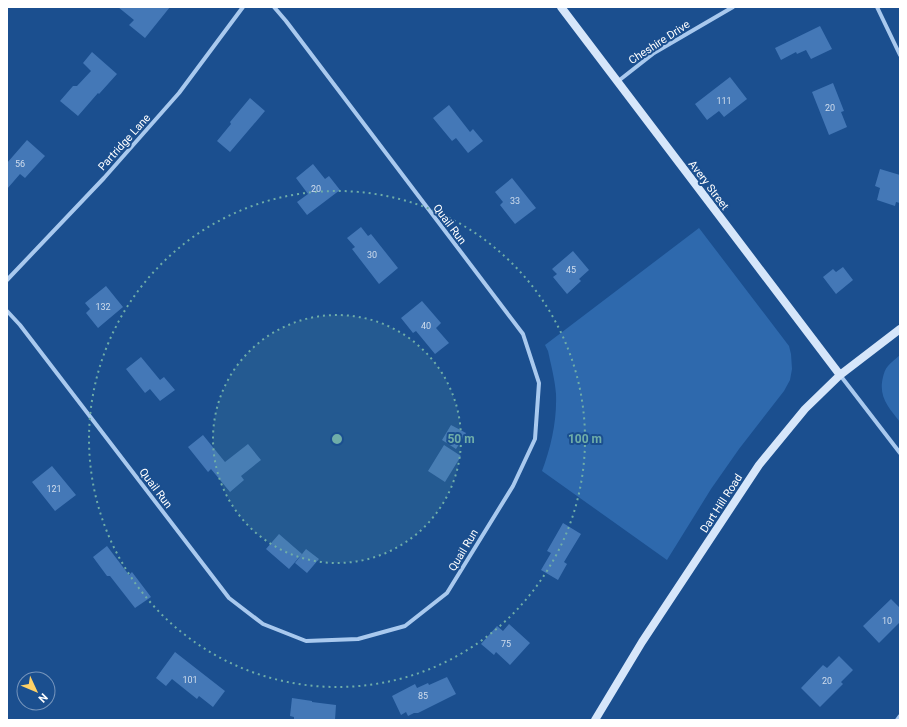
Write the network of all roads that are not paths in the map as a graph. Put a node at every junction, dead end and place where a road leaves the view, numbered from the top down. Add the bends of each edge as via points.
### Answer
1 (243, 7) edge
2 (274, 7) edge
3 (561, 7) edge
4 (733, 7) edge
5 (877, 7) edge
6 (900, 55) edge
7 (617, 82) junction
8 (7, 280) edge
9 (7, 311) edge
10 (900, 329) edge
11 (840, 375) junction
12 (900, 453) edge
13 (900, 716) edge
14 (595, 720) edge
15 (897, 720) edge

1 - 8 street, Partridge Lane via 180,93
2 - 9 street, Quail Run via 523,334 539,383 534,439 513,486 447,593 405,626 358,639 306,641 263,624 229,598
3 - 7 main road, Avery Street
4 - 7 street, Cheshire Drive via 654,53
5 - 6 street
7 - 11 main road, Avery Street
10 - 11 main road, Dart Hill Road
11 - 12 street
11 - 14 main road, Dart Hill Road via 805,409 759,465 642,642
13 - 15 street

